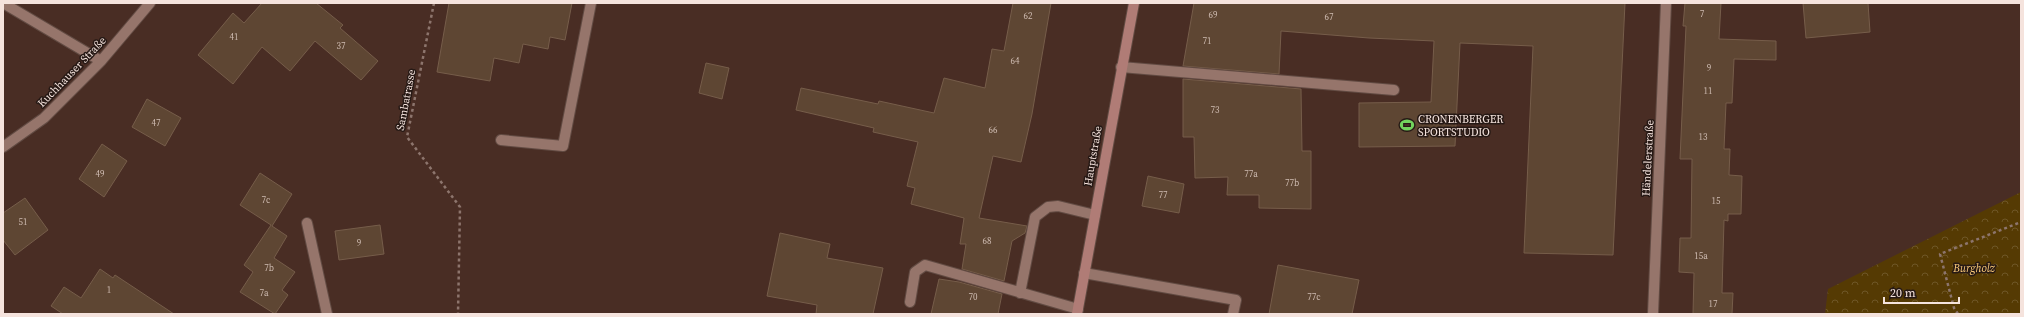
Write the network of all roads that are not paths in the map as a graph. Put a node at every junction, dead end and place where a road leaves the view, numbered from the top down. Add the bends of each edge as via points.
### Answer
1 (3, 3) edge
2 (150, 3) edge
3 (591, 3) edge
4 (1134, 3) edge
5 (1666, 3) edge
6 (101, 61) junction
7 (1121, 67) junction
8 (1394, 90) dead end
9 (501, 140) dead end
10 (3, 147) edge
11 (1094, 215) junction
12 (307, 223) dead end
13 (1084, 273) junction
14 (1020, 293) junction
15 (910, 302) dead end
16 (1077, 311) edge
17 (327, 314) edge
18 (1233, 314) edge
19 (1653, 314) edge

1 - 6 street
2 - 6 street, Kuchhauser Straße
3 - 9 street via 562,146
4 - 7 main road, Hauptstraße
5 - 19 street, Händelerstraße
6 - 10 street, Kuchhauser Straße via 44,118
7 - 8 street
7 - 11 main road, Hauptstraße
11 - 13 main road, Hauptstraße
11 - 14 street via 1058,206 1048,207 1035,217
12 - 17 street
13 - 16 main road, Hauptstraße
13 - 18 street via 1236,300
14 - 15 street via 925,265 915,272
14 - 16 street

